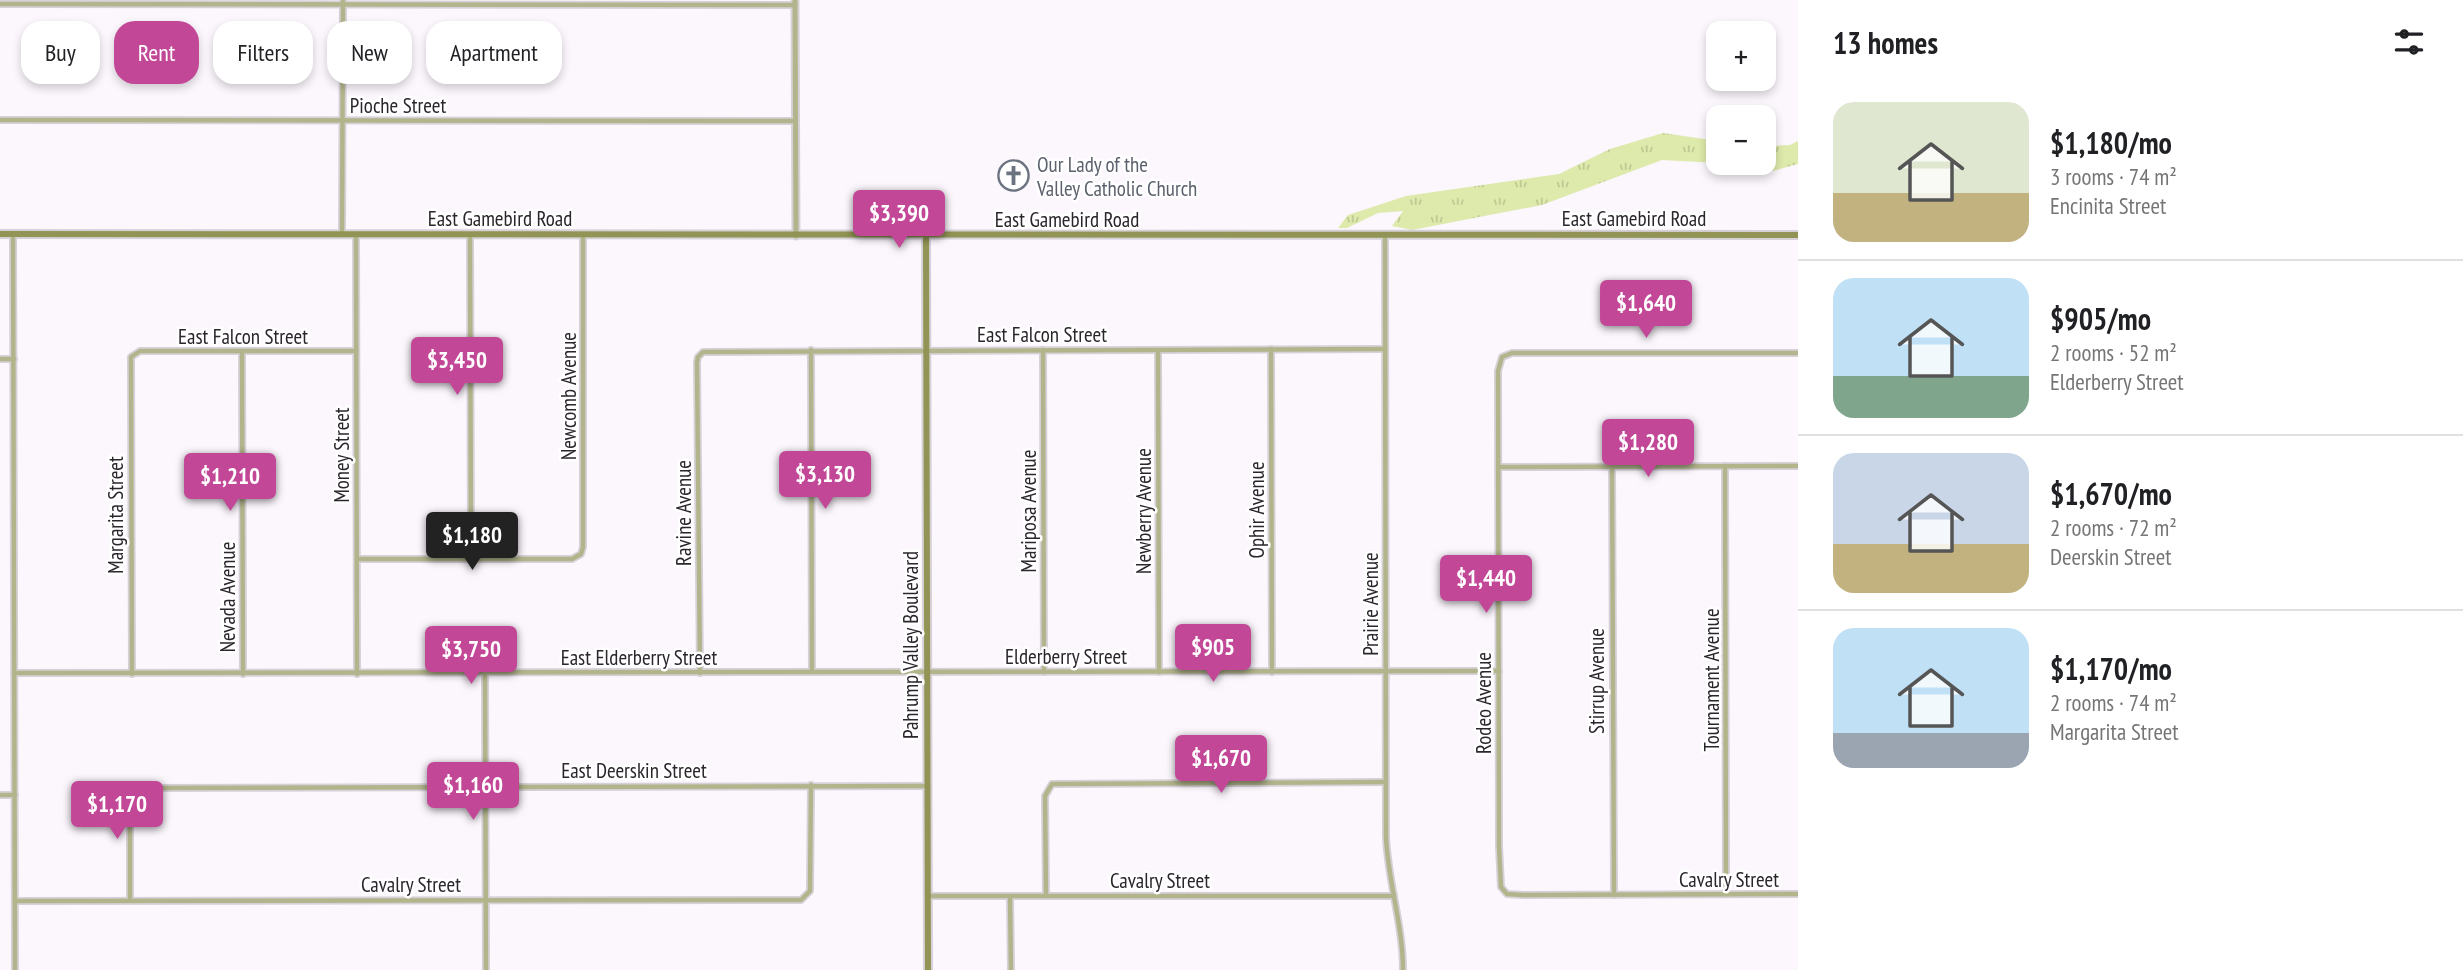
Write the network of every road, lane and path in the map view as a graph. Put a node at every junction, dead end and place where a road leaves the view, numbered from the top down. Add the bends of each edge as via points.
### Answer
1 (343, 3) edge
2 (795, 3) edge
3 (0, 4) edge
4 (0, 120) edge
5 (342, 120) junction
6 (795, 121) junction
7 (0, 234) edge
8 (13, 234) junction
9 (342, 235) junction
10 (356, 235) junction
11 (470, 235) junction
12 (1798, 235) edge
13 (583, 236) junction
14 (796, 236) junction
15 (926, 236) junction
16 (1385, 237) junction
17 (1158, 349) junction
18 (1271, 349) junction
19 (1385, 349) junction
20 (811, 350) junction
21 (926, 350) junction
22 (1044, 350) junction
23 (356, 351) junction
24 (242, 352) junction
25 (701, 353) joint
26 (1798, 353) edge
27 (131, 357) joint
28 (0, 359) edge
29 (14, 359) junction
30 (1725, 466) junction
31 (1798, 466) edge
32 (1499, 467) junction
33 (1612, 467) junction
34 (357, 559) junction
35 (471, 559) junction
36 (1385, 671) junction
37 (1499, 671) junction
38 (812, 672) junction
39 (927, 672) junction
40 (1044, 672) junction
41 (1159, 672) junction
42 (1272, 672) junction
43 (14, 673) junction
44 (485, 673) junction
45 (699, 673) junction
46 (132, 674) junction
47 (243, 674) junction
48 (357, 674) junction
49 (1386, 782) junction
50 (811, 785) junction
51 (928, 786) junction
52 (485, 787) junction
53 (0, 795) edge
54 (15, 795) junction
55 (1499, 882) joint
56 (1726, 894) junction
57 (1798, 894) edge
58 (1614, 895) junction
59 (928, 896) junction
60 (1010, 896) junction
61 (1046, 896) junction
62 (1394, 896) junction
63 (485, 899) junction
64 (130, 900) junction
65 (15, 901) junction
66 (15, 970) edge
67 (486, 970) edge
68 (928, 970) edge
69 (1011, 970) edge
70 (1403, 970) edge

1 - 2 street
1 - 3 street
1 - 5 street
2 - 6 street
4 - 5 street, Pioche Street
5 - 6 street, Pioche Street
5 - 9 street
6 - 14 street
7 - 8 main road, East Gamebird Road
8 - 9 main road, East Gamebird Road
8 - 29 street
9 - 10 main road, East Gamebird Road
10 - 11 main road, East Gamebird Road
10 - 23 street, Money Street
11 - 13 main road, East Gamebird Road
11 - 35 street
12 - 16 main road, East Gamebird Road
13 - 14 main road, East Gamebird Road
13 - 35 street, Newcomb Avenue via 583,547 572,559
14 - 15 main road, East Gamebird Road
15 - 16 main road, East Gamebird Road
15 - 21 main road, Pahrump Valley Boulevard
16 - 19 street, Prairie Avenue
17 - 18 street, East Falcon Street
17 - 22 street, East Falcon Street
17 - 41 street, Newberry Avenue
18 - 19 street, East Falcon Street
18 - 42 street, Ophir Avenue
19 - 36 street, Prairie Avenue
20 - 21 street, East Falcon Street
20 - 25 street, East Falcon Street
20 - 38 street
21 - 22 street, East Falcon Street
21 - 39 main road, Pahrump Valley Boulevard
22 - 40 street, Mariposa Avenue
23 - 24 street, East Falcon Street
23 - 34 street, Money Street
24 - 27 street, East Falcon Street via 140,351
24 - 47 street, Nevada Avenue
25 - 45 street, Ravine Avenue via 697,362
26 - 32 street, Rodeo Avenue via 1502,357 1498,371
27 - 46 street, Margarita Street
28 - 29 street
29 - 43 street
30 - 31 street
30 - 33 street
30 - 56 street, Tournament Avenue
32 - 33 street
32 - 37 street, Rodeo Avenue
33 - 58 street, Stirrup Avenue
34 - 35 street
34 - 48 street, Money Street
36 - 37 street, Elderberry Street
36 - 42 street, Elderberry Street
36 - 49 street, Prairie Avenue
37 - 55 street, Rodeo Avenue
38 - 39 street, East Elderberry Street
38 - 45 street, East Elderberry Street
39 - 40 street, Elderberry Street
39 - 51 main road, Pahrump Valley Boulevard
40 - 41 street, Elderberry Street
41 - 42 street, Elderberry Street
43 - 46 street, East Elderberry Street
43 - 54 street
44 - 45 street, East Elderberry Street
44 - 48 street, East Elderberry Street
44 - 52 street
46 - 47 street, East Elderberry Street
47 - 48 street, East Elderberry Street
49 - 61 street via 1058,782 1049,786 1044,802
49 - 62 street, Prairie Avenue via 1386,850
50 - 51 street, East Deerskin Street
50 - 52 street, East Deerskin Street
50 - 63 street, Cavalry Street via 810,891 801,900
51 - 59 main road, Pahrump Valley Boulevard
52 - 63 street
52 - 64 street, East Deerskin Street via 132,790
53 - 54 street
54 - 65 street
55 - 58 street, Cavalry Street via 1503,891 1512,895
56 - 57 street, Cavalry Street
56 - 58 street, Cavalry Street
59 - 60 street, Cavalry Street
59 - 68 main road, Pahrump Valley Boulevard
60 - 61 street, Cavalry Street
60 - 69 street
61 - 62 street, Cavalry Street
62 - 70 street, Prairie Avenue
63 - 64 street, Cavalry Street
63 - 67 street
64 - 65 street, Cavalry Street
65 - 66 street

